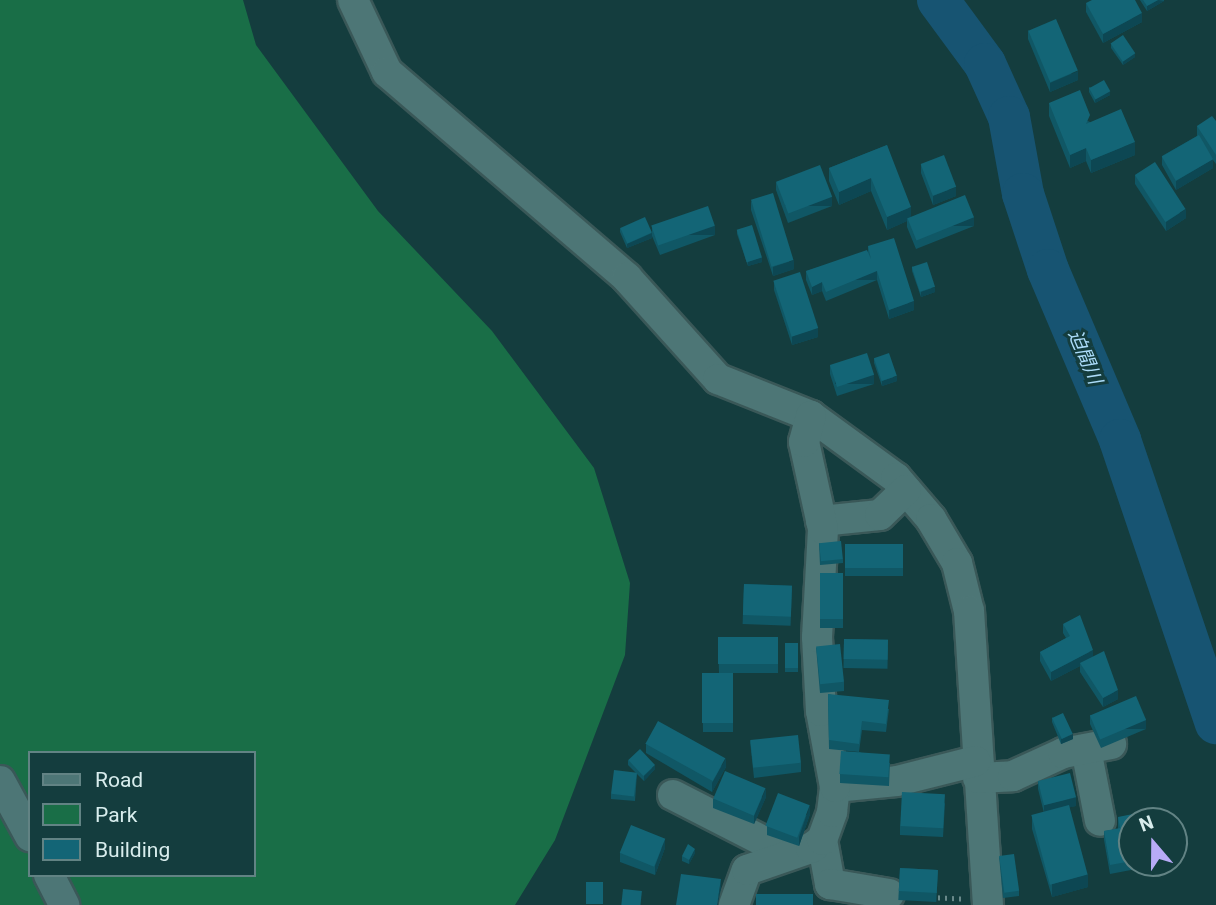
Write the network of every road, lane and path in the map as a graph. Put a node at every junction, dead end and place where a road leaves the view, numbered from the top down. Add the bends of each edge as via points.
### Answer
1 (353, 0) edge
2 (811, 416) junction
3 (906, 490) junction
4 (821, 521) junction
5 (977, 769) junction
6 (0, 781) edge
7 (835, 787) junction
8 (673, 795) dead end
9 (1100, 821) dead end
10 (28, 832) edge
11 (822, 840) junction
12 (789, 854) junction
13 (51, 877) edge
14 (888, 894) joint
15 (988, 904) edge
16 (64, 905) edge
17 (734, 905) edge

1 - 2 street via 387,72 627,278 718,379
2 - 3 street
2 - 4 street via 804,442
3 - 4 street via 880,515
3 - 5 street via 957,563 969,611
4 - 7 street via 820,687
5 - 7 street
5 - 9 street via 1013,776 1098,746
5 - 15 street
6 - 10 street
7 - 11 street
8 - 12 street
11 - 12 street
11 - 14 street via 830,884
12 - 17 street via 747,870
13 - 16 street
14 - 15 path

